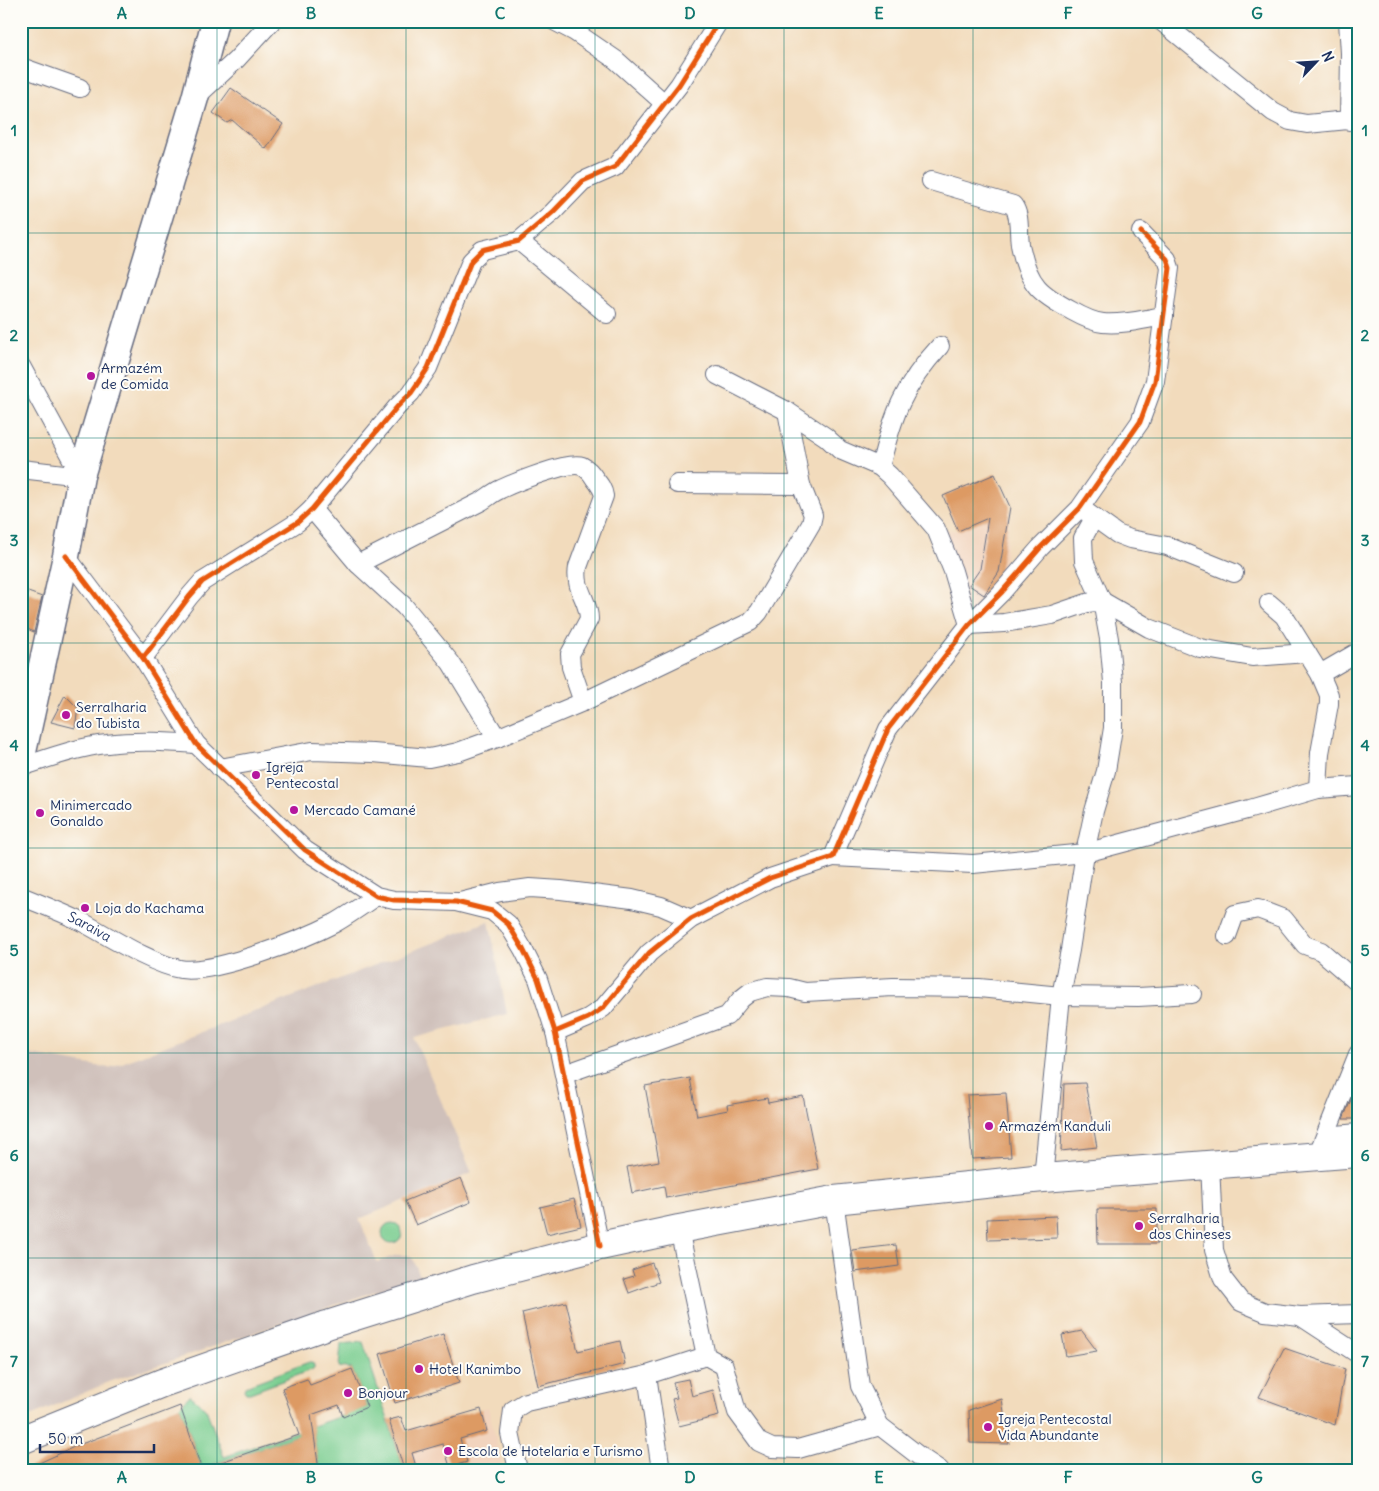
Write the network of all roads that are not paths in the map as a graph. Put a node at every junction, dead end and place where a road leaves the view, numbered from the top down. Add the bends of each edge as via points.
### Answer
1 (215, 21) edge
2 (272, 21) edge
3 (554, 21) edge
4 (718, 21) edge
5 (1162, 21) edge
6 (1348, 21) edge
7 (21, 67) edge
8 (80, 88) dead end
9 (195, 98) junction
10 (664, 103) junction
11 (1353, 120) edge
12 (931, 181) dead end
13 (1141, 232) dead end
14 (519, 241) junction
15 (607, 314) dead end
16 (1164, 316) junction
17 (940, 346) dead end
18 (21, 366) edge
19 (717, 375) dead end
20 (787, 411) junction
21 (880, 467) junction
22 (21, 469) edge
23 (81, 476) junction
24 (678, 484) dead end
25 (802, 485) junction
26 (312, 510) junction
27 (1087, 513) junction
28 (66, 556) junction
29 (358, 564) junction
30 (1234, 573) dead end
31 (1102, 601) junction
32 (1269, 603) dead end
33 (969, 625) junction
34 (1358, 652) edge
35 (1307, 653) junction
36 (143, 658) junction
37 (1320, 674) junction
38 (28, 697) edge
39 (583, 702) junction
40 (497, 738) junction
41 (196, 744) junction
42 (21, 761) edge
43 (21, 767) edge
44 (220, 768) junction
45 (1358, 786) edge
46 (1318, 789) junction
47 (1085, 853) junction
48 (833, 857) junction
49 (21, 896) edge
50 (376, 896) junction
51 (456, 902) junction
52 (691, 918) junction
53 (1227, 936) dead end
54 (1358, 983) edge
55 (1192, 994) dead end
56 (1061, 996) junction
57 (555, 1032) junction
58 (1358, 1054) edge
59 (565, 1074) junction
60 (1358, 1133) edge
61 (1321, 1146) junction
62 (1358, 1153) edge
63 (1210, 1164) junction
64 (1043, 1178) junction
65 (834, 1200) junction
66 (679, 1229) junction
67 (600, 1246) junction
68 (1358, 1314) edge
69 (1300, 1316) junction
70 (1358, 1354) edge
71 (706, 1356) junction
72 (647, 1375) junction
73 (880, 1426) junction
74 (21, 1440) edge
75 (919, 1463) edge
76 (518, 1470) edge
77 (661, 1470) edge
78 (940, 1470) edge

1 - 9 main road
2 - 9 street
3 - 10 street via 616,60
4 - 10 street via 679,85
5 - 11 street via 1273,112 1290,122 1307,124
6 - 11 street
7 - 8 street
9 - 23 main road
10 - 14 street via 615,167 582,181
12 - 16 street via 1013,205 1017,211 1020,248 1026,266 1035,286 1049,299 1101,323 1120,324
13 - 16 street via 1167,259 1170,268
14 - 15 street
14 - 26 street via 476,254 428,368 411,393
16 - 27 street via 1155,382 1140,422
17 - 21 street via 922,365 904,394 890,428
18 - 23 street
19 - 20 street
20 - 21 street via 840,450
20 - 25 street
21 - 33 street via 936,529
22 - 23 street
23 - 28 main road
24 - 25 street
25 - 39 street via 813,515 811,524 750,622
26 - 29 street
26 - 36 street via 202,582
27 - 30 street via 1117,534 1167,546
27 - 31 street via 1084,561
27 - 33 street via 1040,548 1001,594
28 - 36 street
28 - 38 main road
29 - 39 street via 528,478 566,466 582,466 589,470 604,496 576,577 589,614 570,654
29 - 40 street via 404,606 451,663
31 - 33 street via 1052,615
31 - 35 street via 1149,628 1200,648 1252,657
31 - 47 street via 1113,682 1113,728 1106,771
32 - 35 street via 1284,616
33 - 48 street via 888,729
34 - 37 street
35 - 37 street
36 - 41 street
37 - 46 street via 1330,704 1320,753
38 - 42 main road
39 - 40 street
40 - 44 street via 429,758 312,750
41 - 43 street via 152,741 108,744
41 - 44 street
44 - 50 street via 305,850
45 - 46 street
46 - 47 street
47 - 48 street via 973,864
47 - 56 street
48 - 52 street via 770,878
49 - 50 street via 81,922 152,959 180,969 206,968 301,938 335,922
50 - 51 street via 394,900
51 - 52 street via 530,888 561,890 632,899
51 - 57 street via 492,911 508,924 538,980
52 - 57 street via 649,954 603,1008
53 - 54 street via 1235,914 1258,910 1284,919 1305,944 1321,951
55 - 56 street
56 - 59 street via 979,988 893,987 805,992 767,987 750,992 728,1016
56 - 64 street
57 - 59 street
58 - 61 street
59 - 67 street
60 - 61 street
61 - 62 main road
61 - 63 main road
63 - 64 main road
63 - 69 street via 1214,1250 1223,1279 1241,1302 1266,1312
64 - 65 main road
65 - 66 main road
65 - 73 street via 860,1386
66 - 67 main road
66 - 71 street
67 - 74 main road via 473,1279 327,1325 162,1383
68 - 69 street
69 - 70 street
71 - 72 street
71 - 73 street via 724,1366 737,1412 759,1442 772,1448 798,1449
72 - 76 street via 526,1402 514,1410 510,1433
72 - 77 street
73 - 75 street
75 - 78 street

